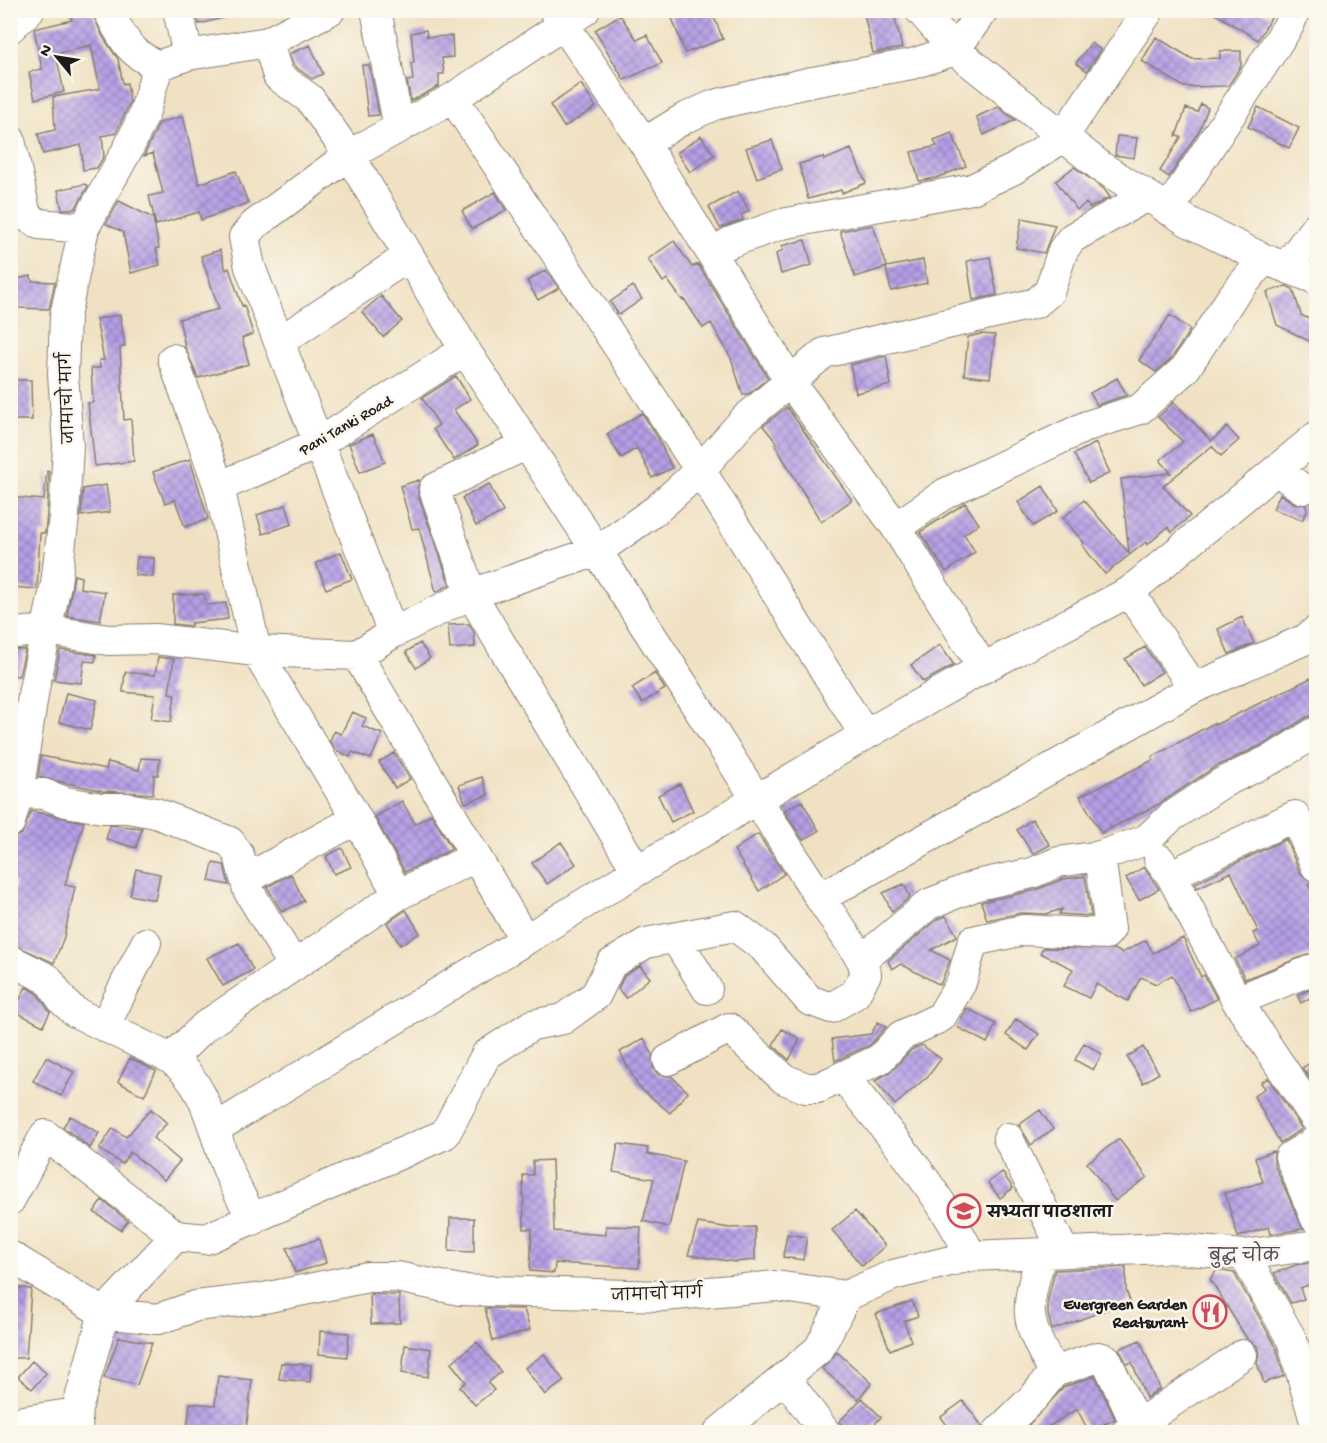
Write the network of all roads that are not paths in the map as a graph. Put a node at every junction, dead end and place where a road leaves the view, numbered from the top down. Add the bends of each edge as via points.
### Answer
1 (108, 10) edge
2 (178, 10) edge
3 (330, 10) edge
4 (376, 10) edge
5 (920, 10) edge
6 (983, 10) edge
7 (1149, 10) edge
8 (1295, 10) edge
9 (27, 11) edge
10 (567, 15) edge
11 (10, 28) edge
12 (268, 42) junction
13 (956, 50) junction
14 (188, 56) junction
15 (158, 66) junction
16 (453, 98) junction
17 (399, 128) junction
18 (1062, 138) junction
19 (10, 140) edge
20 (644, 143) junction
21 (349, 155) junction
22 (1158, 203) junction
23 (1317, 227) edge
24 (84, 228) junction
25 (712, 252) junction
26 (409, 256) junction
27 (1276, 263) junction
28 (1317, 279) edge
29 (279, 342) junction
30 (465, 350) junction
31 (173, 359) dead end
32 (791, 383) junction
33 (1317, 437) edge
34 (319, 443) junction
35 (527, 444) junction
36 (700, 470) junction
37 (1276, 470) junction
38 (219, 487) junction
39 (1303, 489) dead end
40 (896, 527) junction
41 (597, 551) junction
42 (1129, 592) junction
43 (471, 594) junction
44 (10, 630) edge
45 (47, 630) junction
46 (1317, 631) edge
47 (393, 633) junction
48 (256, 651) junction
49 (357, 655) junction
50 (982, 668) junction
51 (1194, 688) junction
52 (1317, 732) edge
53 (865, 735) junction
54 (18, 793) junction
55 (757, 802) junction
56 (1306, 814) edge
57 (357, 819) junction
58 (10, 822) edge
59 (1146, 840) junction
60 (1100, 856) junction
61 (475, 857) junction
62 (1316, 865) edge
63 (637, 871) junction
64 (1171, 875) junction
65 (246, 879) junction
66 (399, 895) junction
67 (820, 897) junction
68 (676, 939) junction
69 (525, 940) junction
70 (146, 943) dead end
71 (10, 960) edge
72 (862, 960) junction
73 (294, 966) junction
74 (1317, 968) edge
75 (707, 989) dead end
76 (1237, 1001) junction
77 (105, 1025) junction
78 (171, 1059) junction
79 (668, 1060) dead end
80 (843, 1077) junction
81 (1317, 1119) edge
82 (216, 1128) junction
83 (1008, 1138) dead end
84 (1317, 1141) edge
85 (10, 1200) edge
86 (1317, 1218) edge
87 (253, 1220) junction
88 (176, 1236) junction
89 (1317, 1245) edge
90 (1053, 1253) junction
91 (1244, 1255) junction
92 (10, 1256) edge
93 (970, 1256) junction
94 (846, 1296) junction
95 (104, 1313) junction
96 (1242, 1355) dead end
97 (1054, 1372) junction
98 (784, 1378) junction
99 (77, 1423) edge
100 (10, 1424) edge
101 (1317, 1425) edge
102 (1132, 1430) edge
103 (719, 1432) edge
104 (825, 1432) edge
105 (998, 1432) edge

1 - 15 street via 128,47
2 - 14 street
3 - 12 street
4 - 17 street
5 - 13 street
6 - 13 street
7 - 18 street
8 - 22 street
9 - 11 street
10 - 16 street
10 - 20 street
12 - 14 street
12 - 21 street via 278,76 310,99
13 - 18 street
13 - 20 street via 912,64 714,105
14 - 15 street
15 - 24 street, जामाचो मार्ग via 130,145
16 - 17 street
16 - 36 street
17 - 21 street
18 - 22 street
18 - 25 street via 1014,169 972,189 782,224
19 - 24 street via 26,216 39,224
20 - 25 street
21 - 26 street
21 - 29 street via 254,225 244,237 250,267
22 - 27 street
22 - 32 street via 1071,238 1049,292 1036,303 833,349
23 - 27 street
24 - 45 street, जामाचो मार्ग via 65,316 66,481 57,584
25 - 32 street
26 - 29 street
26 - 30 street
27 - 28 street
27 - 40 street via 1232,297 1185,369 1140,409 1087,426 946,493
29 - 34 street
30 - 34 street, Pani Tanki Road
30 - 35 street
31 - 38 street
32 - 36 street via 745,419
32 - 40 street
33 - 37 street
34 - 38 street, Pani Tanki Road
34 - 47 street
35 - 41 street
35 - 43 street via 434,489
36 - 41 street via 656,510
36 - 53 street
37 - 39 street
37 - 42 street
38 - 48 street
40 - 50 street
41 - 43 street
41 - 55 street
42 - 50 street
42 - 51 street
43 - 47 street
43 - 63 street
44 - 45 street
45 - 48 street
45 - 54 street, जामाचो मार्ग
46 - 51 street
47 - 49 street
48 - 49 street
48 - 57 street
49 - 61 street
50 - 53 street
51 - 67 street
52 - 59 street via 1222,783 1171,817
53 - 55 street
54 - 58 street, जामाचो मार्ग
54 - 65 street via 156,813 208,831 230,842 239,855
55 - 63 street
55 - 67 street
56 - 62 street
56 - 64 street
57 - 65 street
57 - 66 street
59 - 60 street
59 - 64 street
60 - 72 street via 1058,862 1032,873 977,885 930,904
60 - 80 street via 1110,929 1106,934 1024,930 974,941 961,983 941,1017 901,1036 880,1059
61 - 66 street
61 - 69 street
63 - 69 street
64 - 76 street
65 - 73 street via 248,890
66 - 73 street
67 - 72 street
68 - 72 street via 735,926 763,947 809,1000 831,1008 855,994 866,974
68 - 75 street
68 - 87 street via 646,943 611,964 596,995 563,1019 532,1025 486,1055 444,1134
69 - 82 street
70 - 77 street
71 - 77 street via 48,979 68,1007
73 - 78 street via 205,1026
74 - 76 street
76 - 81 street
77 - 78 street
78 - 82 street via 193,1079
79 - 80 street via 729,1028 767,1066 795,1085 818,1088
80 - 93 street via 956,1226
82 - 87 street via 226,1166
83 - 90 street
84 - 86 street via 1290,1157
85 - 88 street via 45,1135
87 - 88 street via 206,1239
88 - 95 street
89 - 91 street
90 - 91 street via 1167,1248
90 - 93 street
90 - 97 street via 1032,1285 1029,1318 1034,1336
91 - 101 street via 1292,1340
92 - 95 street, जामाचो मार्ग
93 - 94 street via 893,1275
94 - 95 street, जामाचो मार्ग via 776,1286 663,1296 471,1290 397,1277 368,1277 264,1298 196,1306 158,1319
94 - 98 street via 819,1349
95 - 99 street
96 - 102 street
97 - 102 street via 1098,1357 1106,1359
97 - 105 street
98 - 103 street
98 - 104 street
99 - 100 street

